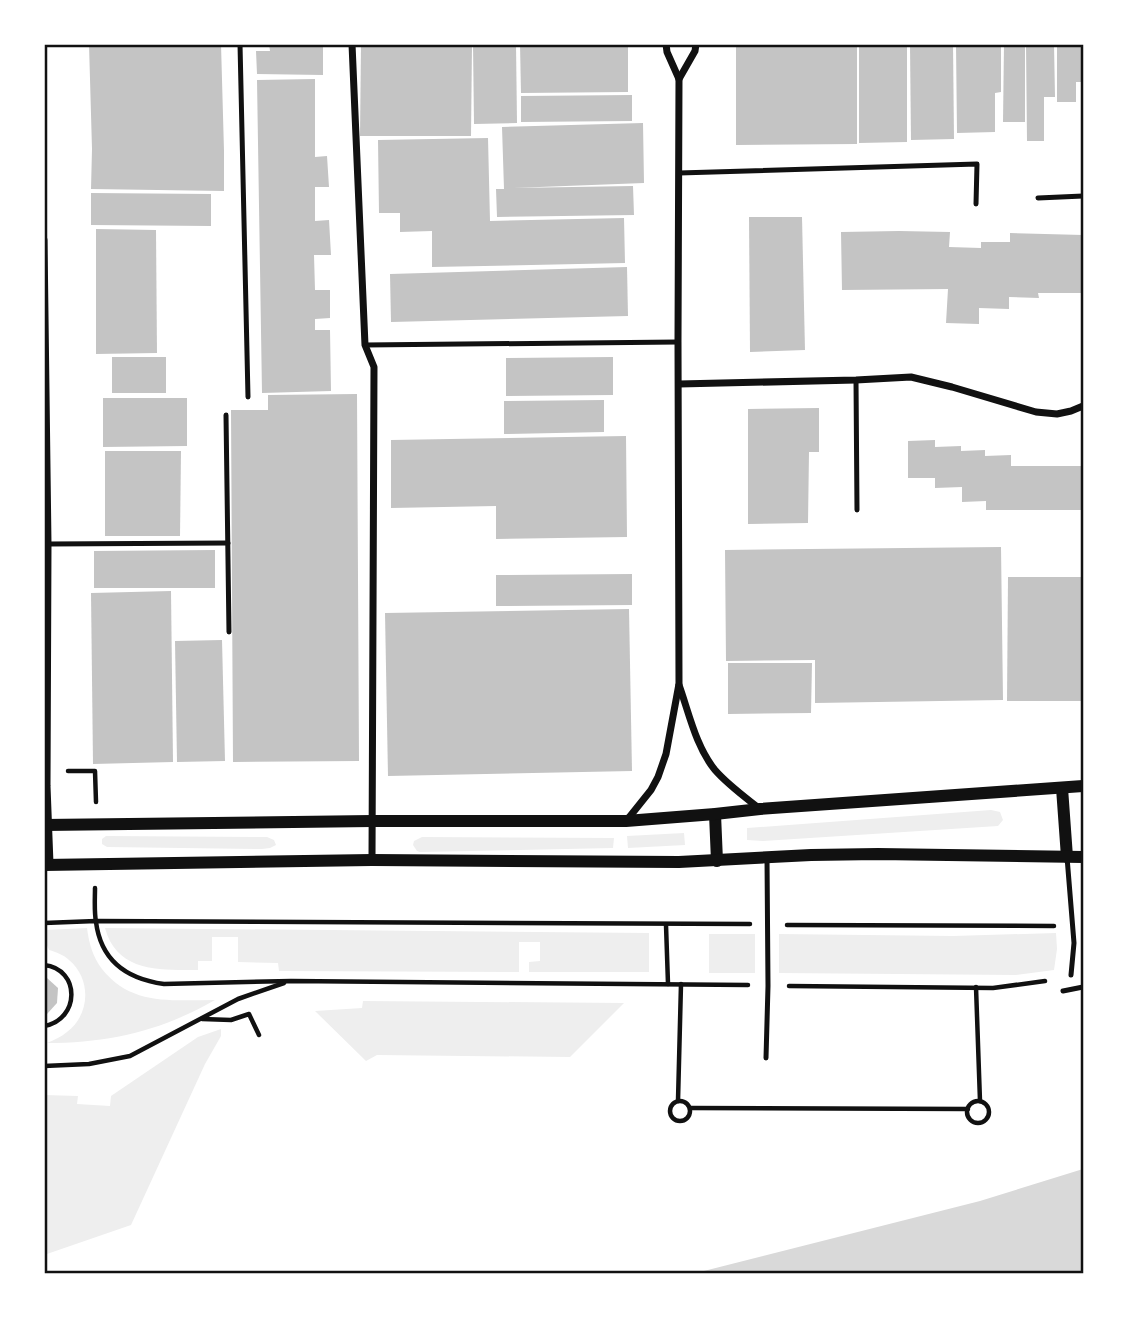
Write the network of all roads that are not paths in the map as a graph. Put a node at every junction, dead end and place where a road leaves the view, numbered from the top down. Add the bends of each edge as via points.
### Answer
1 (240, 44) edge
2 (352, 44) edge
3 (666, 44) edge
4 (696, 44) edge
5 (679, 79) junction
6 (679, 173) junction
7 (1083, 196) edge
8 (1038, 198) dead end
9 (976, 204) dead end
10 (44, 240) edge
11 (678, 342) junction
12 (365, 345) junction
13 (856, 380) junction
14 (679, 384) junction
15 (248, 397) dead end
16 (1083, 406) edge
17 (226, 415) dead end
18 (46, 508) edge
19 (857, 510) dead end
20 (228, 543) junction
21 (48, 544) junction
22 (229, 632) dead end
23 (679, 684) junction
24 (1083, 786) edge
25 (1062, 788) junction
26 (761, 809) junction
27 (715, 814) junction
28 (372, 821) junction
29 (626, 821) junction
30 (46, 825) edge
31 (1083, 856) edge
32 (1068, 857) junction
33 (767, 858) junction
34 (372, 860) junction
35 (717, 861) junction
36 (47, 865) edge
37 (1071, 975) road end
38 (1083, 987) edge
39 (1063, 991) dead end
40 (766, 1058) dead end

1 - 15 lane
2 - 12 street
3 - 5 street
4 - 5 street
5 - 6 street
6 - 9 lane via 977,164
6 - 11 street
7 - 8 lane
10 - 18 street
11 - 12 lane
11 - 14 street
12 - 28 street via 374,367
13 - 14 street
13 - 16 street via 920,378 1050,414
13 - 19 lane
14 - 23 street
17 - 20 lane
18 - 21 street
20 - 21 lane
20 - 22 lane
21 - 30 street
23 - 26 street via 708,760 732,787
23 - 29 street via 658,777
24 - 25 street
25 - 26 street
25 - 32 street
26 - 27 street
27 - 29 street
27 - 35 street
28 - 29 street
28 - 30 street
28 - 34 street
30 - 36 street
31 - 32 street
32 - 33 street via 878,854
32 - 37 lane via 1074,950
33 - 35 street
33 - 40 lane
34 - 35 street
34 - 36 street
38 - 39 lane

